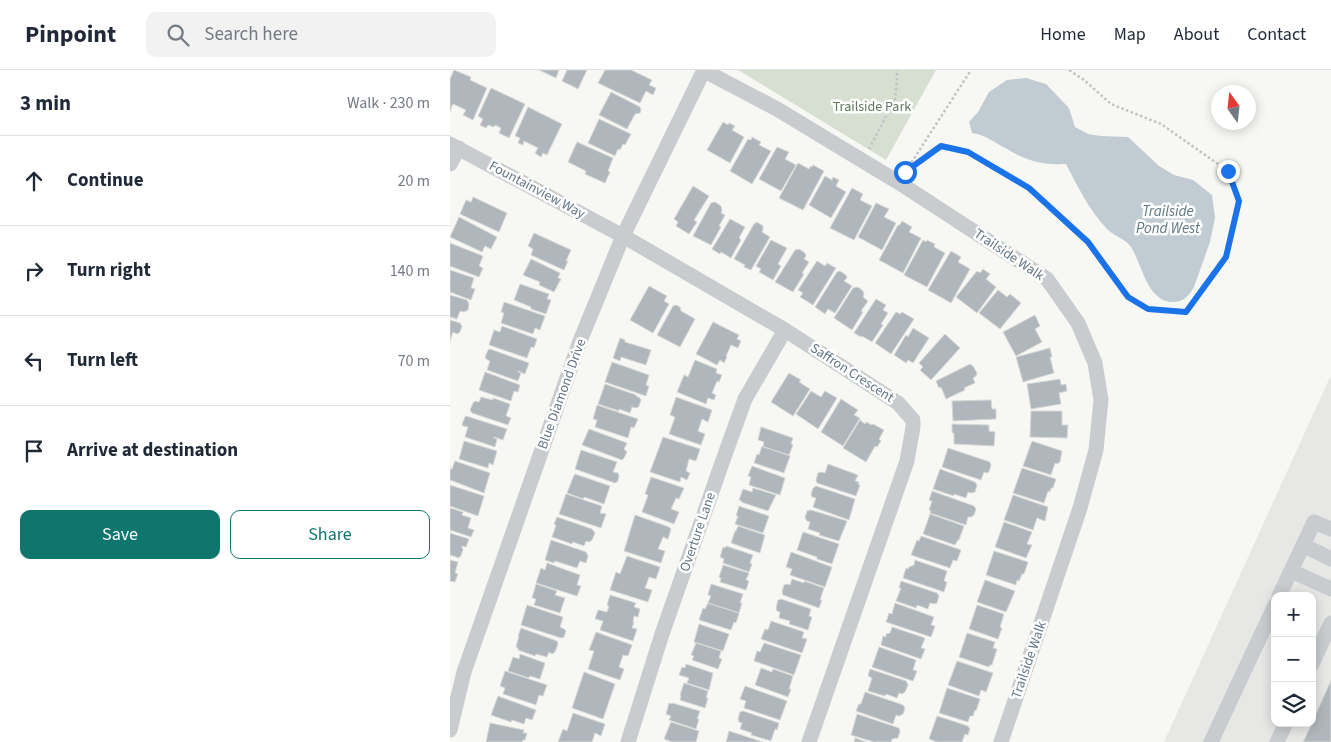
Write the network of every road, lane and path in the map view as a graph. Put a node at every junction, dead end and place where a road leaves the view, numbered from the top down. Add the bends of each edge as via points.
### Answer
1 (704, 70) edge
2 (897, 70) edge
3 (971, 70) edge
4 (1069, 70) edge
5 (454, 146) edge
6 (862, 161) junction
7 (450, 164) edge
8 (623, 236) junction
9 (784, 330) junction
10 (1331, 529) edge
11 (1303, 545) junction
12 (1331, 559) edge
13 (1290, 571) junction
14 (1331, 589) edge
15 (1281, 592) edge
16 (1271, 614) edge
17 (1331, 623) edge
18 (1316, 655) edge
19 (1284, 727) edge
20 (450, 730) edge
21 (628, 742) edge
22 (809, 742) edge
23 (1001, 742) edge
24 (1211, 742) edge
25 (1277, 742) edge

1 - 6 street, Trailside Walk via 777,109
1 - 8 street, Blue Diamond Drive
2 - 6 path via 896,99
3 - 4 path via 905,172 941,146 968,152 1029,188 1088,242 1128,297 1148,309 1186,312 1226,257 1239,201 1228,171 1161,124 1111,104
5 - 7 street
5 - 8 street, Fountainview Way
6 - 23 street, Trailside Walk via 1047,279 1078,322 1095,363 1101,400 1096,450 1080,508
8 - 9 street, Saffron Crescent
8 - 20 street, Blue Diamond Drive via 580,340 512,534 464,672
9 - 21 street, Overture Lane via 745,399 662,634
9 - 22 street, Saffron Crescent via 898,403 913,420 907,461
10 - 11 street via 1314,522
11 - 12 street
11 - 13 street
13 - 14 street
13 - 15 street
16 - 24 street
17 - 18 street
19 - 25 street

